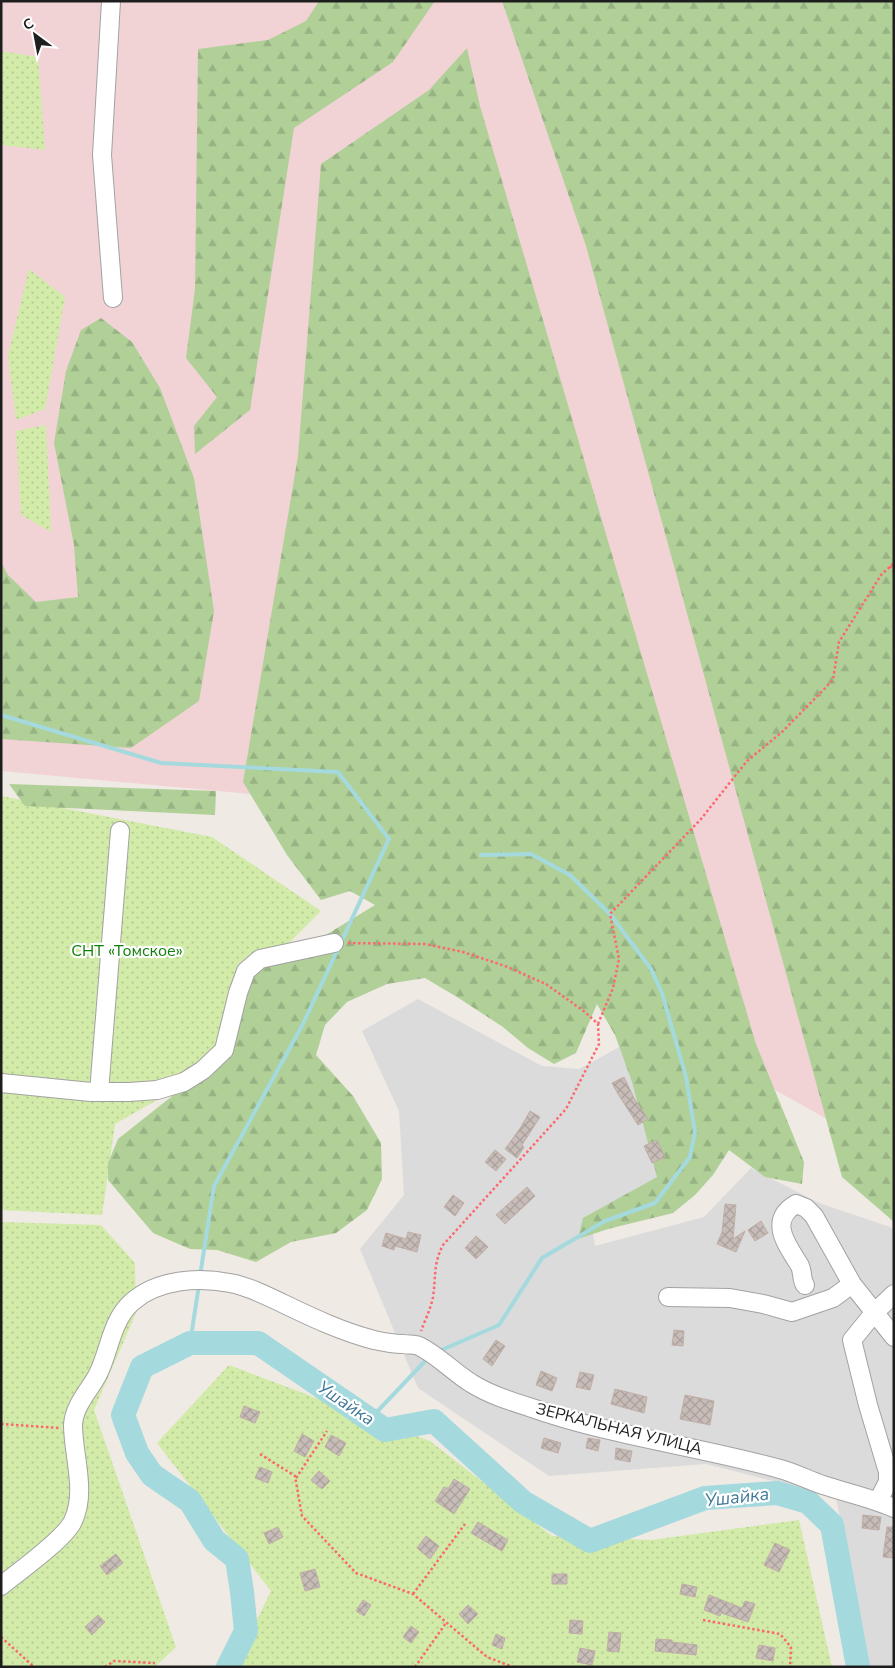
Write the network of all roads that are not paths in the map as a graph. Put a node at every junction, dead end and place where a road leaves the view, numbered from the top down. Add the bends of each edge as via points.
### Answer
1 (111, 1) edge
2 (113, 298) dead end
3 (120, 831) dead end
4 (334, 943) road end
5 (1, 1083) edge
6 (98, 1092) junction
7 (852, 1284) junction
8 (805, 1285) dead end
9 (894, 1294) edge
10 (668, 1297) dead end
11 (874, 1313) junction
12 (894, 1337) edge
13 (886, 1504) edge
14 (1, 1586) edge

1 - 2 street via 102,155
3 - 6 street
4 - 6 street via 260,959 246,971 224,1050 184,1082 157,1090
5 - 6 street
7 - 8 street via 814,1216 796,1204 782,1218 782,1228 785,1244 802,1268
7 - 10 street via 833,1298 792,1312 730,1298
7 - 11 street
9 - 11 street
11 - 12 street
11 - 13 street via 852,1340 888,1472
13 - 14 street, ЗЕРКАЛЬНАЯ УЛИЦА via 782,1470 589,1426 504,1398 471,1383 416,1344 376,1340 342,1330 232,1283 176,1280 132,1302 114,1328 98,1374 73,1420 80,1479 73,1521 63,1535

